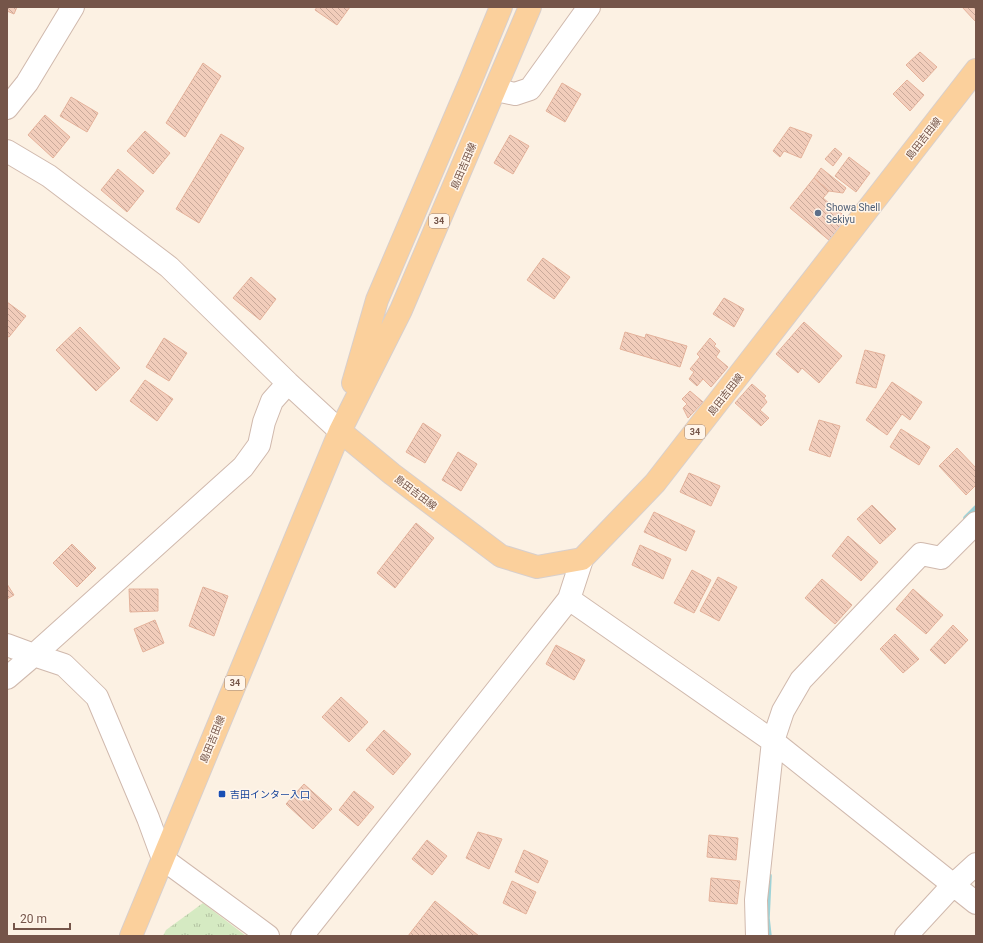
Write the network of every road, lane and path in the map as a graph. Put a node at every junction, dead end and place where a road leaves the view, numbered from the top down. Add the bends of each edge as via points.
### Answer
1 (73, 7) edge
2 (501, 7) edge
3 (530, 7) edge
4 (589, 7) edge
5 (976, 70) edge
6 (496, 90) junction
7 (7, 108) edge
8 (7, 151) edge
9 (288, 383) junction
10 (340, 431) junction
11 (976, 522) edge
12 (582, 559) junction
13 (569, 599) junction
14 (7, 645) edge
15 (34, 656) junction
16 (7, 678) edge
17 (778, 745) junction
18 (163, 859) junction
19 (976, 864) edge
20 (953, 885) junction
21 (976, 903) edge
22 (131, 936) edge
23 (268, 936) edge
24 (302, 936) edge
25 (757, 936) edge
26 (906, 936) edge

1 - 7 street via 27,83
2 - 10 main road, 島田吉田線 / 34 via 377,300
3 - 6 main road, 島田吉田線 / 34
4 - 6 street via 530,89 514,94
5 - 12 main road, 島田吉田線 / 34 via 655,483
6 - 10 main road, 島田吉田線 / 34 via 401,310
8 - 9 street via 49,176 169,267
9 - 10 street
9 - 15 street via 272,401 259,445 243,467
10 - 12 main road, 島田吉田線 via 392,474 501,556 537,567
10 - 18 main road, 島田吉田線 / 34
11 - 17 street via 931,556 801,680 783,711
12 - 13 street
13 - 17 street
13 - 24 street
14 - 15 street
15 - 16 street
15 - 18 street via 64,665 97,697
17 - 20 street
17 - 25 street via 756,900
18 - 22 main road, 島田吉田線 / 34
18 - 23 street
19 - 20 street
20 - 21 street
20 - 26 street

